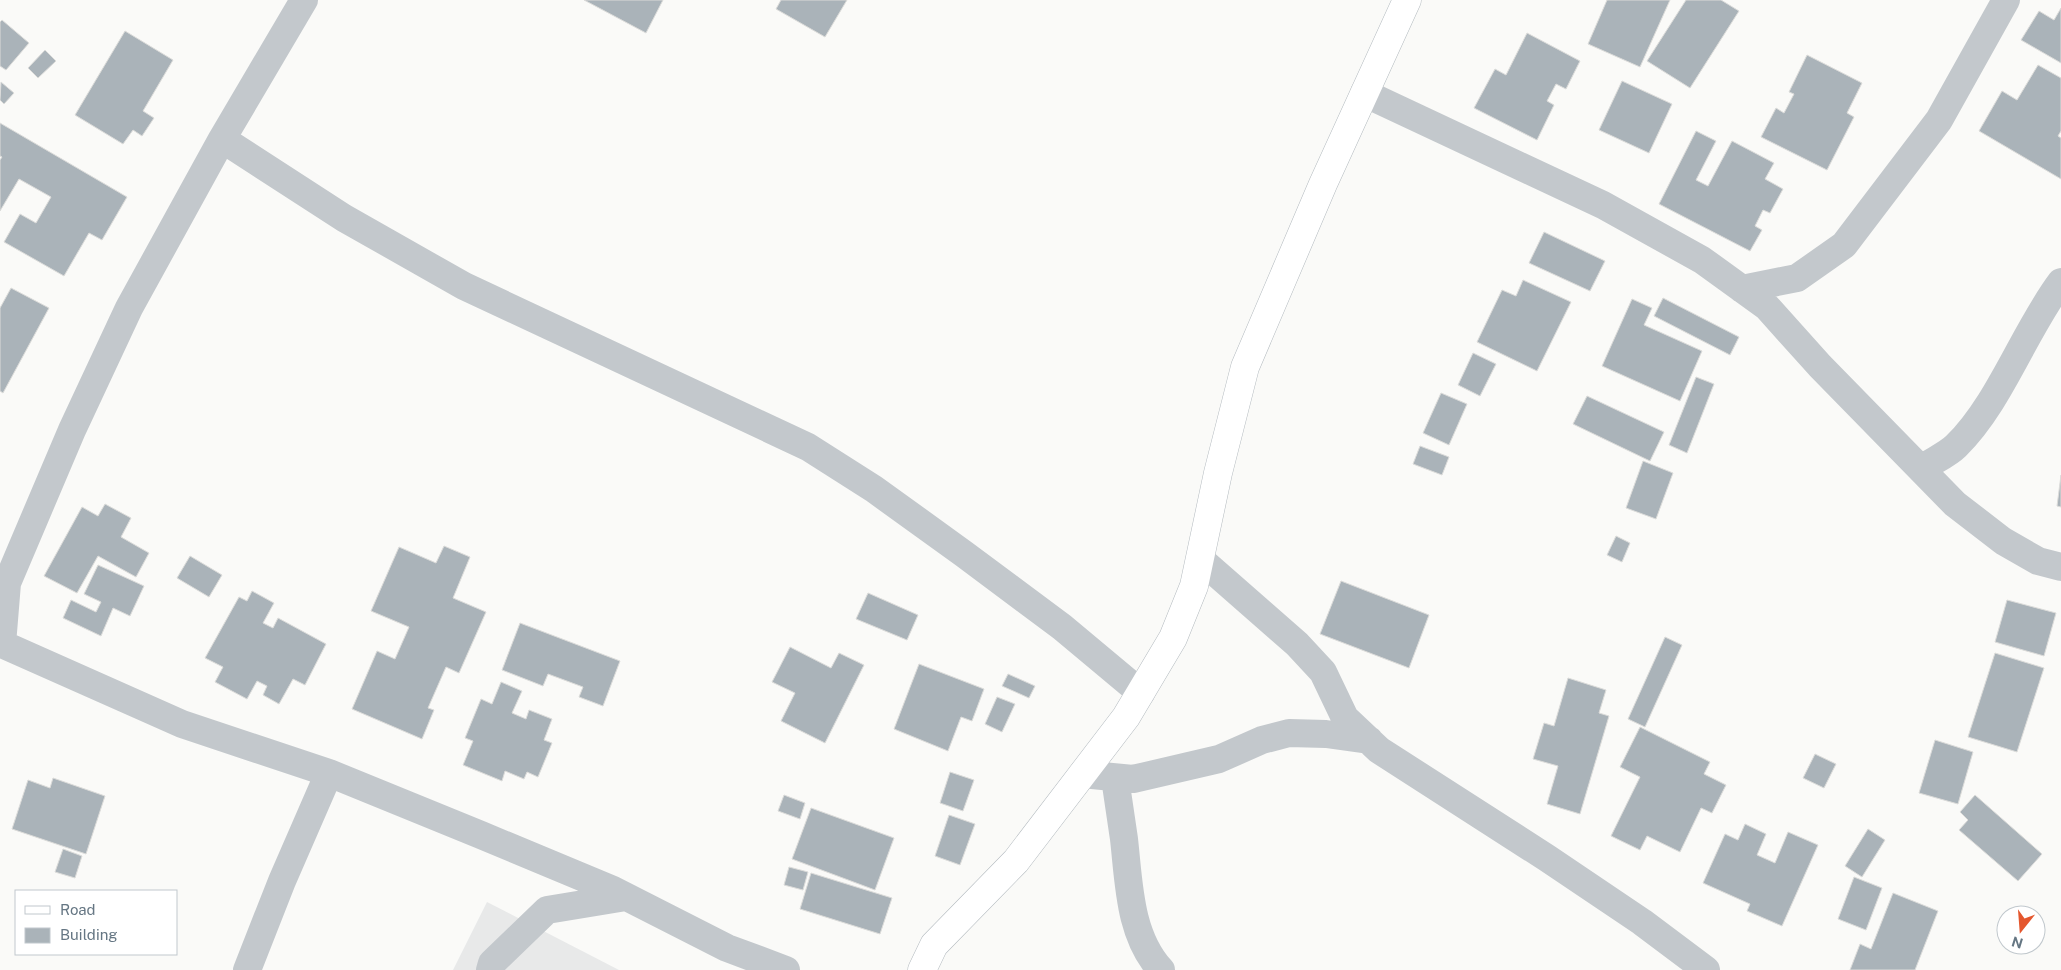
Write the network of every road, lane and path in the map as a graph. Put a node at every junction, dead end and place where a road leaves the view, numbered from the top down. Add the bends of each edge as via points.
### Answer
1 (304, 0) edge
2 (1407, 0) edge
3 (2006, 0) edge
4 (1364, 93) junction
5 (222, 140) junction
6 (2061, 282) edge
7 (1742, 289) junction
8 (1921, 469) junction
9 (1200, 559) junction
10 (2061, 567) edge
11 (1, 639) edge
12 (1141, 693) junction
13 (1369, 740) junction
14 (329, 773) junction
15 (1082, 774) junction
16 (1115, 778) junction
17 (626, 897) junction
18 (247, 970) edge
19 (490, 970) edge
20 (786, 970) edge
21 (922, 970) edge
22 (1160, 970) edge
23 (1706, 970) edge

1 - 5 street
2 - 4 street
3 - 7 street via 1939,120 1844,245 1797,278
4 - 7 street via 1603,205 1702,260
4 - 9 street via 1245,367
5 - 11 street via 129,308 72,430 7,583
5 - 12 street via 344,218 464,286 808,447 874,489 964,554 1062,627
6 - 8 street via 1982,414 1956,446
7 - 8 street via 1767,307
8 - 10 street via 1955,504 2003,541 2038,561
9 - 12 street via 1194,586 1173,638
9 - 13 street via 1297,644 1323,672 1345,718
11 - 14 street via 182,724
12 - 15 street
13 - 16 street via 1290,733 1262,740 1220,759 1133,778
13 - 23 street via 1379,750 1642,922
14 - 17 street
14 - 18 street
15 - 16 street
15 - 21 street via 1016,861 934,945
16 - 22 street via 1130,898 1141,938
17 - 19 street via 547,910 492,963
17 - 20 street via 727,948

